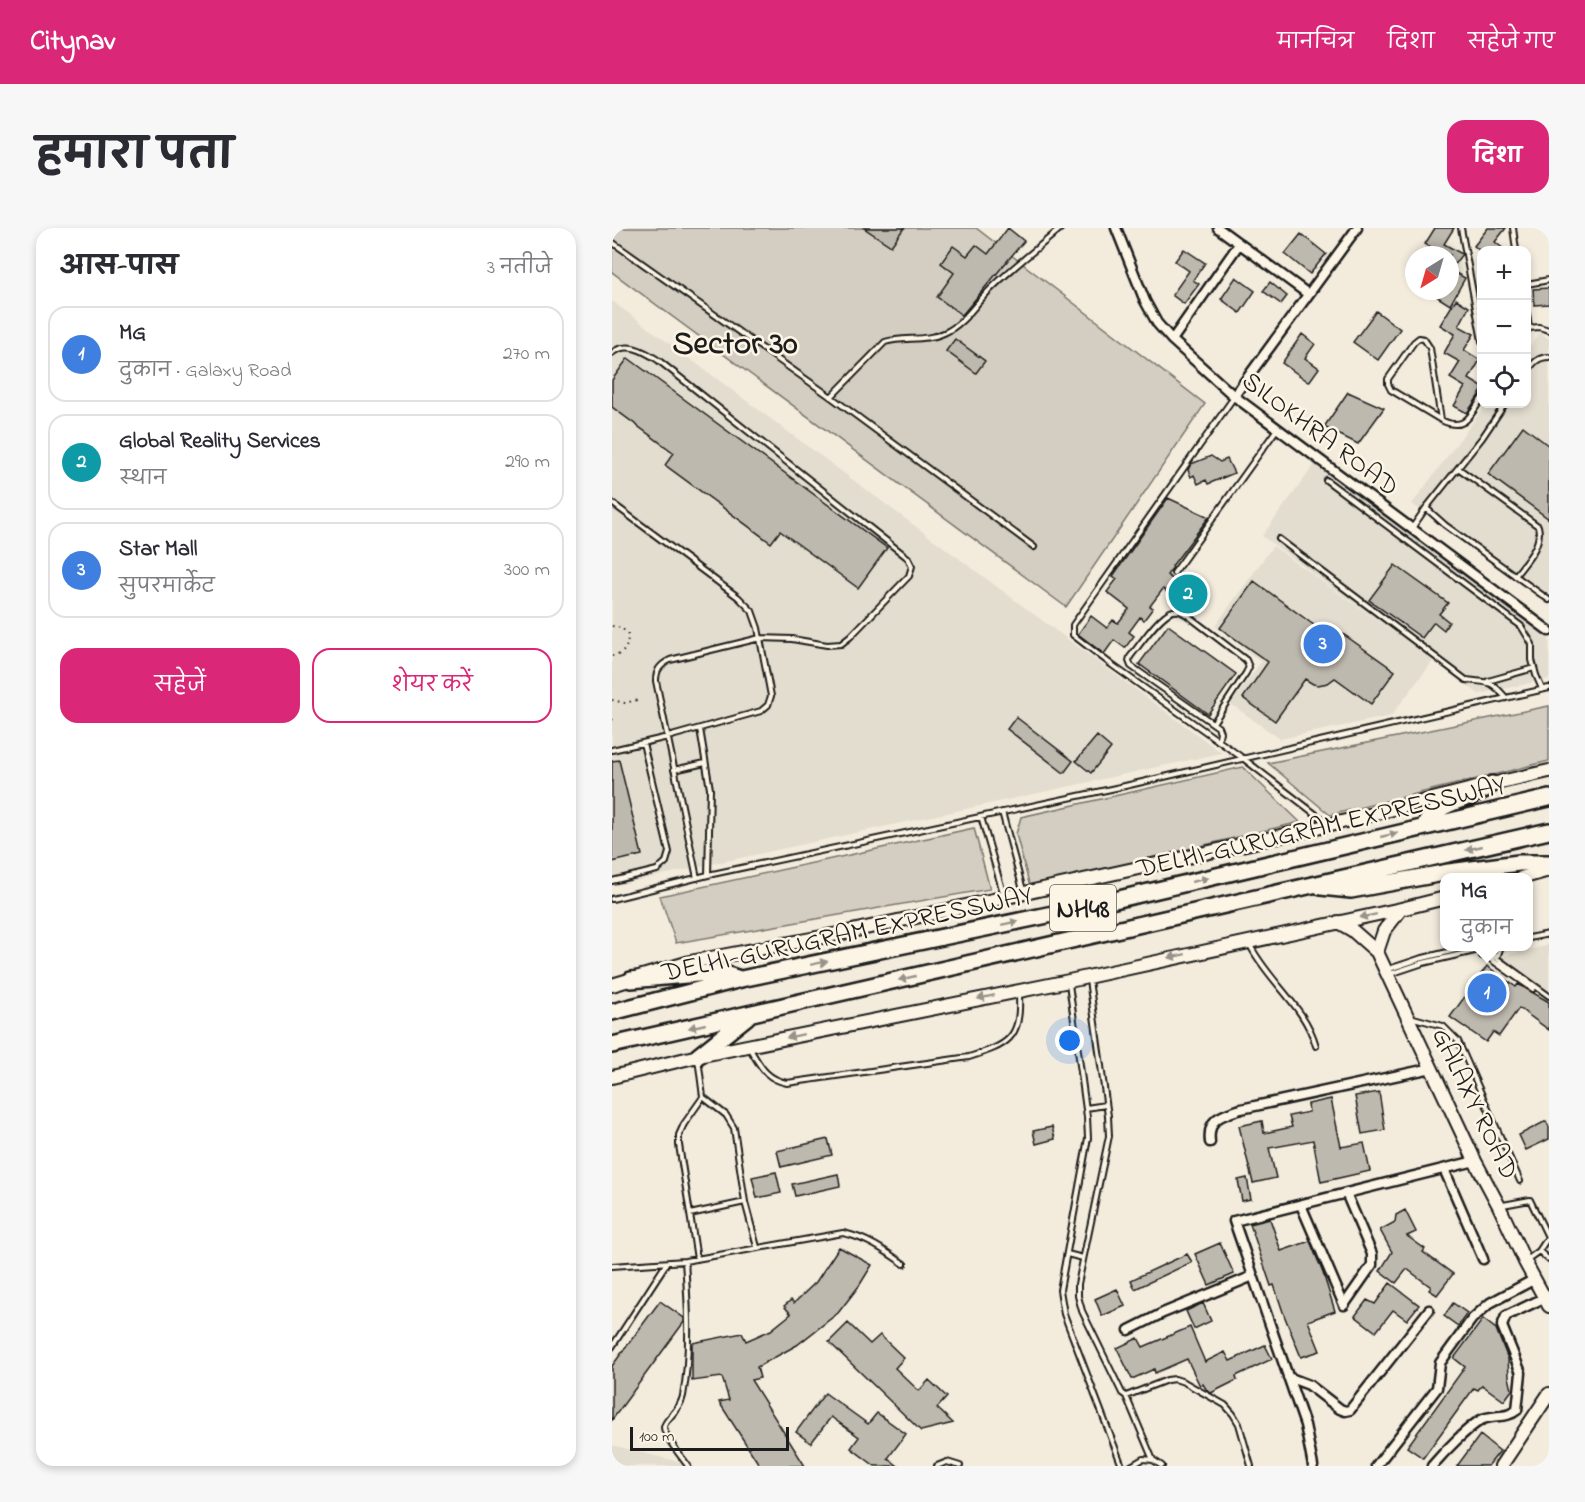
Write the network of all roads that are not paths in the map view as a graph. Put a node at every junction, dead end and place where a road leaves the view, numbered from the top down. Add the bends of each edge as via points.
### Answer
1 (1061, 228) edge
2 (1116, 228) edge
3 (1218, 228) edge
4 (1357, 228) edge
5 (1461, 228) edge
6 (1513, 228) edge
7 (612, 242) edge
8 (1239, 244) junction
9 (1515, 246) edge
10 (1549, 280) edge
11 (1531, 283) edge
12 (1308, 294) junction
13 (1477, 314) edge
14 (1531, 329) edge
15 (1549, 330) edge
16 (1172, 340) junction
17 (612, 353) edge
18 (1549, 357) edge
19 (1531, 367) edge
20 (1234, 396) junction
21 (831, 397) junction
22 (1477, 406) edge
23 (1502, 408) edge
24 (1441, 420) junction
25 (1278, 429) junction
26 (1458, 468) junction
27 (1326, 480) dead end
28 (612, 503) edge
29 (1426, 508) junction
30 (1412, 529) junction
31 (1279, 538) dead end
32 (1034, 548) dead end
33 (1174, 573) dead end
34 (1515, 576) junction
35 (1549, 600) edge
36 (1549, 631) edge
37 (760, 638) junction
38 (1534, 668) junction
39 (1488, 681) junction
40 (1549, 688) edge
41 (1542, 689) junction
42 (1506, 698) junction
43 (1213, 723) junction
44 (699, 729) junction
45 (668, 737) junction
46 (1218, 741) junction
47 (643, 743) junction
48 (612, 750) edge
49 (1244, 759) junction
50 (705, 763) junction
51 (674, 770) junction
52 (1549, 771) edge
53 (1492, 783) junction
54 (1549, 798) edge
55 (1002, 812) junction
56 (981, 817) junction
57 (1330, 825) junction
58 (1424, 826) junction
59 (1549, 831) edge
60 (1549, 863) edge
61 (1549, 870) edge
62 (1444, 873) edge
63 (1440, 874) edge
64 (708, 875) junction
65 (1533, 875) edge
66 (697, 878) junction
67 (612, 881) edge
68 (1312, 886) junction
69 (1023, 892) junction
70 (1004, 897) junction
71 (612, 899) edge
72 (1440, 899) edge
73 (1401, 909) junction
74 (1338, 922) junction
75 (1549, 934) edge
76 (1533, 937) edge
77 (1248, 941) junction
78 (1452, 951) edge
79 (1468, 951) edge
80 (1480, 951) edge
81 (1500, 951) edge
82 (1377, 952) junction
83 (1495, 957) junction
84 (1489, 958) junction
85 (1386, 972) junction
86 (1089, 976) junction
87 (741, 979) junction
88 (631, 980) junction
89 (1069, 981) junction
90 (612, 985) edge
91 (1533, 989) dead end
92 (1019, 990) junction
93 (1549, 996) edge
94 (612, 1012) edge
95 (752, 1013) junction
96 (1407, 1016) junction
97 (630, 1041) junction
98 (612, 1045) edge
99 (748, 1046) junction
100 (1316, 1046) dead end
101 (612, 1054) edge
102 (698, 1056) junction
103 (1432, 1068) junction
104 (612, 1077) edge
105 (703, 1098) junction
106 (1106, 1105) junction
107 (1086, 1108) junction
108 (1210, 1142) dead end
109 (1475, 1161) junction
110 (1444, 1169) junction
111 (1520, 1181) dead end
112 (1346, 1194) junction
113 (746, 1202) junction
114 (1301, 1205) junction
115 (1499, 1206) junction
116 (690, 1214) junction
117 (1549, 1236) edge
118 (757, 1247) junction
119 (1539, 1251) junction
120 (1067, 1254) junction
121 (1083, 1258) junction
122 (697, 1259) junction
123 (1484, 1259) dead end
124 (1549, 1260) edge
125 (685, 1261) junction
126 (1525, 1262) junction
127 (666, 1264) junction
128 (904, 1264) dead end
129 (612, 1266) edge
130 (1253, 1276) junction
131 (1535, 1279) junction
132 (1547, 1302) edge
133 (1429, 1310) dead end
134 (1129, 1330) dead end
135 (612, 1347) edge
136 (1288, 1377) junction
137 (1549, 1394) edge
138 (1126, 1396) junction
139 (1153, 1461) junction
140 (688, 1466) edge
141 (937, 1466) edge
142 (960, 1466) edge
143 (1122, 1466) edge
144 (1131, 1466) edge
145 (1162, 1466) edge
146 (1251, 1466) edge
147 (1313, 1466) edge
148 (1376, 1466) edge
149 (1432, 1466) edge
150 (1502, 1466) edge

1 - 21 lane via 983,296 958,326 928,339 885,342
2 - 16 street, SILOKHRA ROAD via 1145,301
3 - 8 street
4 - 12 street
5 - 13 lane
6 - 9 lane
7 - 21 lane
8 - 12 street
8 - 16 street
10 - 11 lane
12 - 20 street
14 - 15 lane
16 - 20 street, SILOKHRA ROAD
17 - 37 lane via 631,347 658,360 908,558 912,566 909,576 841,644
18 - 19 lane via 1536,360
20 - 25 street, SILOKHRA ROAD
20 - 46 lane via 1074,626 1073,635
21 - 32 lane
22 - 24 lane via 1458,425
23 - 26 lane
24 - 24 lane via 1391,390 1388,384 1388,378 1419,338 1430,348
25 - 30 street, SILOKHRA ROAD
25 - 33 lane
26 - 29 lane
26 - 34 lane via 1538,526 1538,544
27 - 38 lane via 1521,626 1532,644
28 - 37 lane via 738,597 752,611
29 - 30 lane
29 - 34 lane
30 - 36 street, SILOKHRA ROAD
31 - 39 lane via 1466,680
34 - 35 lane
37 - 44 lane via 771,696 768,705 761,711
37 - 45 lane via 662,664 656,681
38 - 39 lane
38 - 41 lane
39 - 42 lane
40 - 41 lane
41 - 42 lane
42 - 49 lane
43 - 43 lane via 1129,661 1170,611 1186,615 1246,660 1249,667
43 - 46 lane via 1220,732
44 - 45 lane
44 - 50 lane
45 - 47 lane
45 - 51 lane
46 - 49 lane
47 - 48 lane
47 - 67 lane via 669,852 666,862 657,870
49 - 55 lane
49 - 57 lane
50 - 51 lane
50 - 64 lane via 711,812
51 - 66 lane
52 - 53 main road
53 - 57 main road
53 - 58 highway via 1484,791 1441,808
54 - 58 highway, DELHI-GURUGRAM EXPRESSWAY / NH48
55 - 56 lane
55 - 69 lane
56 - 64 lane
56 - 70 lane
57 - 69 main road
87 -> 58 highway, DELHI-GURUGRAM EXPRESSWAY / NH48 via 1072,910
59 -> 68 highway, DELHI-GURUGRAM EXPRESSWAY / NH48
60 - 62 highway
61 - 65 main road
63 - 68 highway via 1351,890
64 - 66 lane
66 - 71 lane
68 -> 95 highway, DELHI-GURUGRAM EXPRESSWAY / NH48
69 - 70 main road
70 - 88 main road via 690,962
72 - 73 main road
73 -> 74 main road
73 - 82 main road via 1384,932
74 - 77 main road
74 - 82 main road, GALAXY ROAD
75 - 76 lane
77 -> 86 main road
77 - 100 lane via 1264,970 1305,1020
78 - 85 lane
79 - 85 lane
80 - 84 lane
81 - 83 lane
82 - 85 main road, GALAXY ROAD
83 - 84 lane
83 - 93 lane
84 - 91 lane
85 - 96 main road, GALAXY ROAD
86 - 89 main road
86 - 106 lane
87 - 88 highway via 719,972
87 - 94 highway, DELHI-GURUGRAM EXPRESSWAY / NH48
88 - 90 main road
89 - 92 main road
89 - 107 lane
92 -> 99 main road
92 - 99 lane via 1020,1009 1014,1034 1005,1043 969,1057 787,1083 774,1081
95 -> 97 highway, DELHI-GURUGRAM EXPRESSWAY / NH48
95 - 102 highway
96 - 103 main road, GALAXY ROAD
96 - 111 lane via 1443,1026 1458,1041
97 - 98 highway, DELHI-GURUGRAM EXPRESSWAY / NH48
97 - 101 highway
99 - 102 main road
102 - 104 main road
102 - 105 lane
103 - 108 street via 1221,1115 1209,1130
103 - 109 main road, GALAXY ROAD
105 - 113 lane via 726,1115 734,1128
105 - 116 lane via 679,1135
106 - 107 lane
106 - 121 lane via 1109,1136
107 - 120 lane via 1087,1147
109 - 110 street
109 - 115 main road, GALAXY ROAD
110 - 112 street
110 - 123 street
112 - 114 street
112 - 114 street via 1373,1260 1344,1305
113 - 116 lane
113 - 118 lane
114 - 130 street via 1234,1221
115 - 117 lane via 1530,1200
115 - 126 main road, GALAXY ROAD
116 - 122 lane
117 - 119 lane
118 - 122 lane
118 - 128 lane via 843,1233 860,1237
119 - 124 lane
119 - 126 lane
120 - 121 lane
120 - 143 lane via 1060,1290 1064,1314
121 - 138 lane via 1078,1296
122 - 125 lane
125 - 127 lane
125 - 140 lane via 688,1309 684,1390 681,1405 664,1428
126 - 131 main road, GALAXY ROAD
127 - 129 lane
127 - 135 lane
130 - 134 street
130 - 136 street
131 - 132 main road, GALAXY ROAD
131 - 148 street via 1490,1303 1472,1318 1440,1364 1437,1388
132 - 149 street via 1506,1316 1502,1322 1521,1373 1517,1410 1479,1421
133 - 136 street via 1350,1410 1340,1409 1309,1385
136 - 147 street via 1305,1425
137 - 150 main road
138 - 139 lane
138 - 146 lane via 1167,1380 1184,1382 1233,1414
139 - 144 lane via 1143,1459
139 - 145 lane
141 - 142 lane via 947,1462

